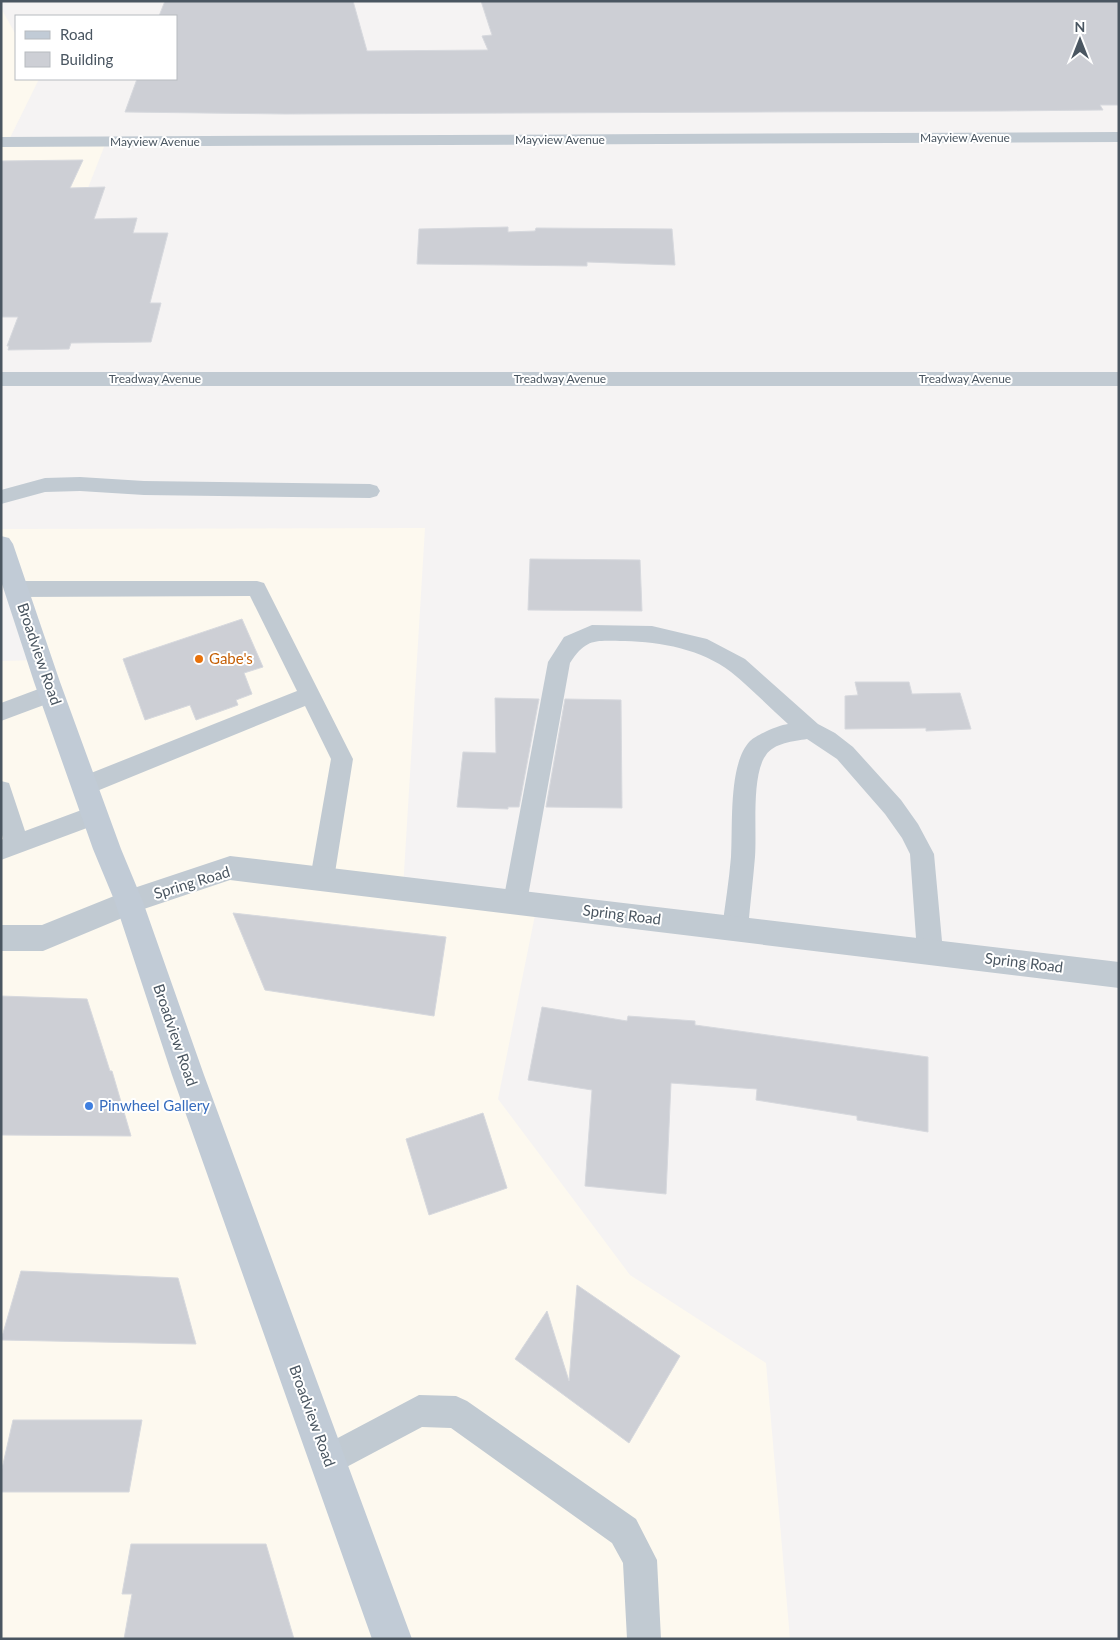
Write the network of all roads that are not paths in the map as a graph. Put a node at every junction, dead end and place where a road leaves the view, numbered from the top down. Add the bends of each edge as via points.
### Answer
1 (1119, 137) edge
2 (1, 142) edge
3 (1, 379) edge
4 (1119, 379) edge
5 (370, 491) dead end
6 (1, 497) edge
7 (1, 544) edge
8 (17, 589) junction
9 (52, 693) junction
10 (310, 695) junction
11 (1, 712) edge
12 (810, 730) junction
13 (84, 786) junction
14 (1, 790) edge
15 (95, 815) junction
16 (9, 847) edge
17 (322, 879) junction
18 (129, 902) junction
19 (515, 902) junction
20 (735, 929) junction
21 (1, 938) edge
22 (930, 952) junction
23 (1119, 975) edge
24 (328, 1460) junction
25 (392, 1639) edge
26 (644, 1639) edge

1 - 2 street, Mayview Avenue
3 - 4 street, Treadway Avenue
5 - 6 lane via 80,484 45,486
7 - 8 main road, Broadview Road
8 - 9 main road, Broadview Road
8 - 10 lane via 256,588
9 - 11 lane
9 - 13 main road, Broadview Road
10 - 13 lane
10 - 17 lane via 342,759
12 - 19 lane via 737,666 698,645 652,634 592,634 572,643 559,662
12 - 20 lane via 784,733 758,747 748,765
12 - 22 lane via 845,753 910,831 922,854
13 - 15 main road, Broadview Road
14 - 16 lane
15 - 16 lane
15 - 18 main road, Broadview Road
17 - 18 street, Spring Road via 230,868
17 - 19 street, Spring Road
18 - 21 street, Spring Road via 43,938
18 - 24 main road, Broadview Road via 188,1075
19 - 20 street, Spring Road
20 - 22 street, Spring Road
22 - 23 street, Spring Road
24 - 25 main road, Broadview Road
24 - 26 lane via 419,1411 456,1412 624,1531 640,1560

